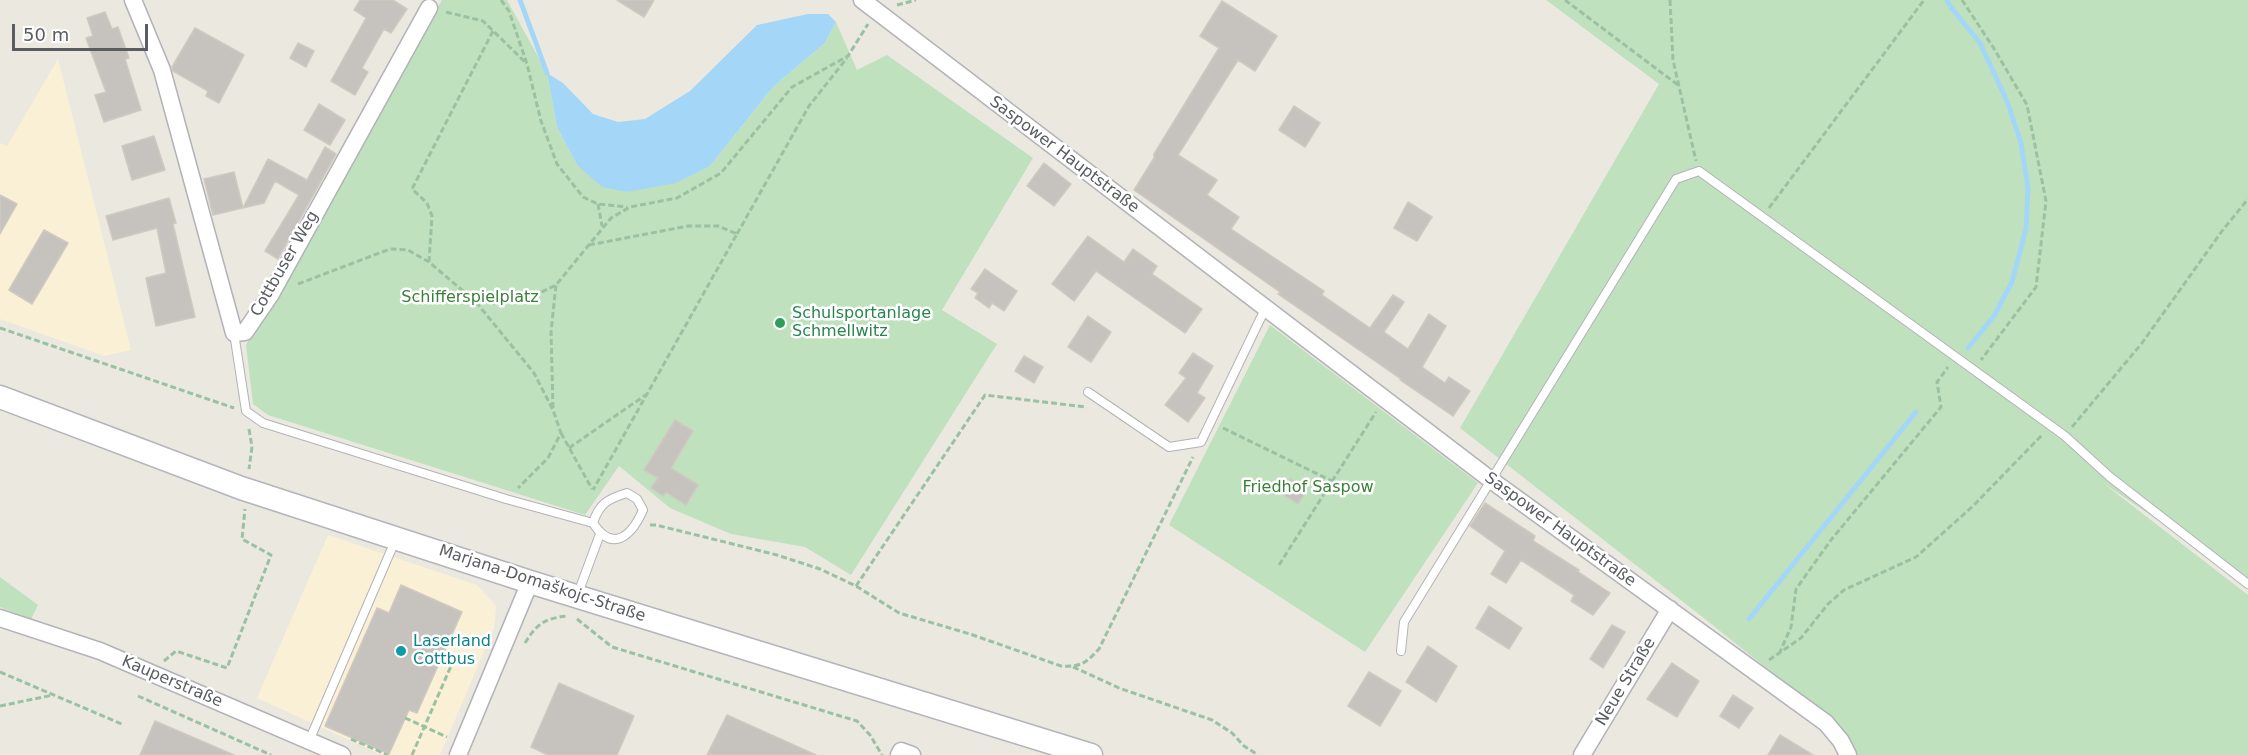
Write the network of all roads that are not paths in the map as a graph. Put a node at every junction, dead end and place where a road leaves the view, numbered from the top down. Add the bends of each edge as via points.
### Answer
1 (133, 0) edge
2 (862, 0) edge
3 (880, 5) edge
4 (429, 8) road end
5 (1265, 309) junction
6 (234, 333) junction
7 (1088, 392) dead end
8 (0, 397) edge
9 (1491, 480) junction
10 (593, 524) junction
11 (600, 534) junction
12 (396, 538) junction
13 (530, 582) junction
14 (2248, 584) edge
15 (576, 596) junction
16 (1670, 609) junction
17 (0, 618) edge
18 (1401, 651) dead end
19 (309, 741) junction
20 (460, 749) edge
21 (342, 755) edge
22 (899, 755) edge
23 (912, 755) edge
24 (1091, 755) edge
25 (1582, 755) edge
26 (1848, 755) edge

1 - 6 street, Cottbuser Weg via 162,70
2 - 3 street, Saspower Hauptstraße
3 - 5 street, Saspower Hauptstraße
4 - 6 street, Cottbuser Weg via 271,294 245,332
5 - 7 lane via 1201,442 1169,447
5 - 9 street, Saspower Hauptstraße
6 - 10 lane via 246,411 263,423
8 - 12 street, Marjana-Domaškojc-Straße via 246,490
9 - 14 lane via 1676,179 1699,171 2065,436 2110,477
9 - 16 street, Saspower Hauptstraße
9 - 18 lane via 1404,622
10 - 11 lane
10 - 11 lane via 598,508 614,497 627,493 637,499 642,510 636,526 626,536 612,539
11 - 15 lane
12 - 13 street, Marjana-Domaškojc-Straße
12 - 19 lane
13 - 15 street, Marjana-Domaškojc-Straße
13 - 20 street
15 - 24 street, Marjana-Domaškojc-Straße
16 - 25 street, Neue Straße
16 - 26 street, Saspower Hauptstraße via 1826,723
17 - 19 street, Kauperstraße via 100,651
19 - 21 street, Kauperstraße
22 - 23 street via 901,751

